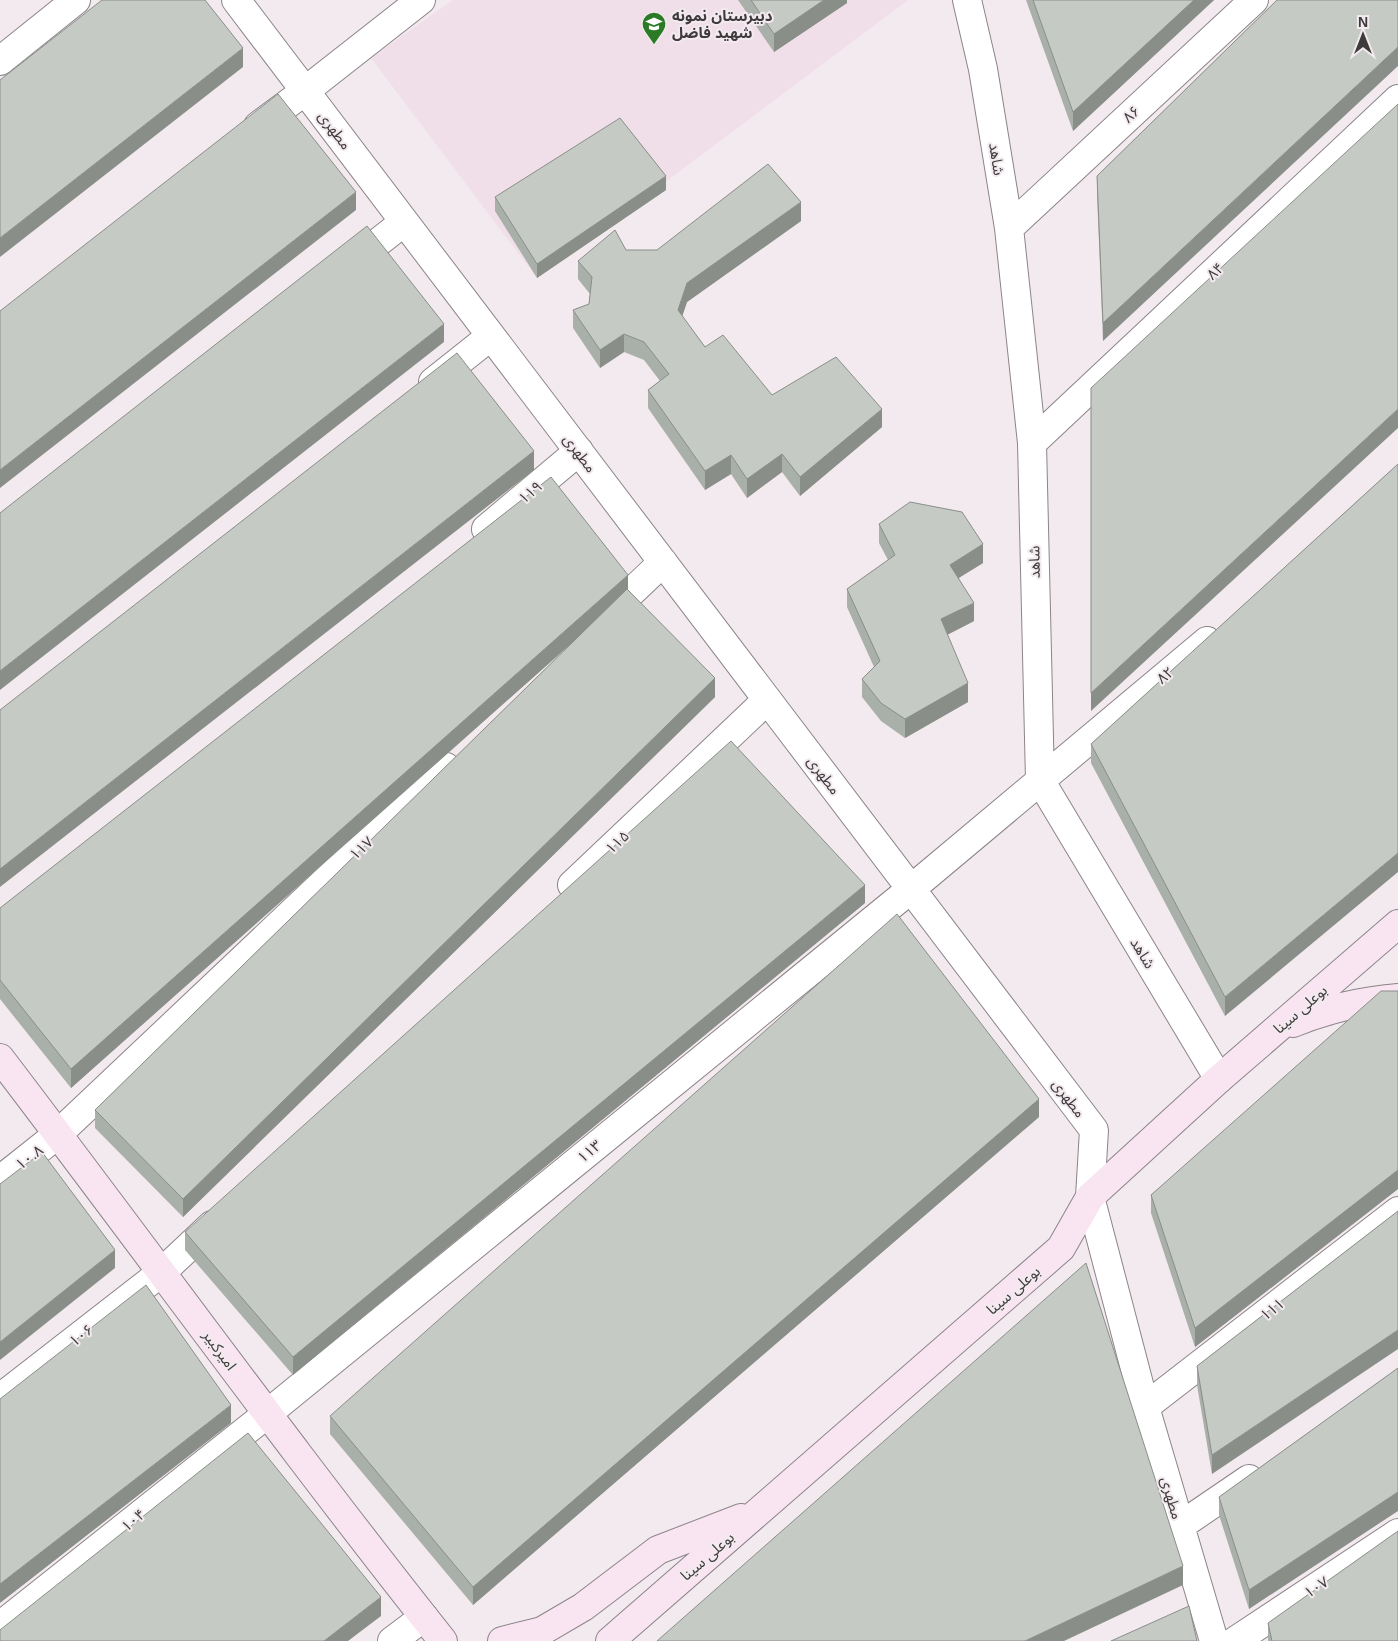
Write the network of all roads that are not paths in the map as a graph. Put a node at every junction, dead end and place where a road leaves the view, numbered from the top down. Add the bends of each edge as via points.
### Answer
1 (76, 0) edge
2 (236, 0) edge
3 (420, 0) edge
4 (1254, 0) edge
5 (969, 1) edge
6 (0, 61) edge
7 (305, 91) junction
8 (1398, 99) edge
9 (241, 139) edge
10 (404, 222) junction
11 (1008, 228) junction
12 (327, 283) edge
13 (491, 336) junction
14 (413, 399) edge
15 (1032, 444) junction
16 (579, 451) junction
17 (464, 548) edge
18 (663, 562) junction
19 (1223, 627) edge
20 (584, 637) edge
21 (767, 700) junction
22 (461, 753) edge
23 (1040, 780) junction
24 (911, 889) junction
25 (552, 904) edge
26 (1398, 924) edge
27 (1398, 998) edge
28 (1275, 1030) junction
29 (0, 1058) edge
30 (1219, 1079) junction
31 (58, 1134) junction
32 (0, 1180) edge
33 (1090, 1196) junction
34 (229, 1209) edge
35 (1398, 1211) edge
36 (162, 1272) junction
37 (0, 1398) edge
38 (1145, 1407) junction
39 (267, 1414) junction
40 (1269, 1465) edge
41 (759, 1511) junction
42 (1180, 1526) junction
43 (1398, 1533) edge
44 (424, 1617) junction
45 (0, 1626) edge
46 (1182, 1628) edge
47 (1210, 1628) edge
48 (392, 1641) edge
49 (443, 1641) edge
50 (502, 1641) edge
51 (610, 1641) edge
52 (1235, 1641) edge

1 - 6 street
2 - 7 street, مطهری
3 - 7 street
4 - 11 street, ۸۶
5 - 11 street, شاهد
7 - 9 street
7 - 10 street, مطهری
8 - 15 street, ۸۴
10 - 12 street
10 - 13 street, مطهری
11 - 15 street, شاهد
13 - 14 street
13 - 16 street, مطهری
15 - 23 street, شاهد
16 - 17 street, ۱۱۹
16 - 18 street, مطهری
18 - 20 street
18 - 21 street, مطهری
19 - 23 street, ۸۲
21 - 24 street, مطهری
21 - 25 street, ۱۱۵
22 - 31 street, ۱۱۷
23 - 24 street, ۸۲
23 - 30 street, شاهد
24 - 33 street, مطهری via 1094,1130
24 - 39 street, ۱۱۳
26 - 28 main road, بوعلی سینا
27 - 28 main road via 1372,1000 1319,1012
28 - 30 main road, بوعلی سینا
29 - 31 main road, امیرکبیر
30 - 33 main road, بوعلی سینا
31 - 32 street, ۱۰.۸
31 - 36 main road, امیرکبیر
33 - 38 street, مطهری
33 - 41 main road, بوعلی سینا via 1061,1248
34 - 36 street
35 - 38 street, ۱۱۱
36 - 37 street, ۱۰۶
36 - 39 main road, امیرکبیر
38 - 42 street, مطهری
39 - 44 main road, امیرکبیر
39 - 45 street, ۱۰۴
40 - 42 street
41 - 50 main road via 658,1550 583,1607 542,1631
41 - 51 main road, بوعلی سینا
42 - 47 street, مطهری
43 - 52 street, ۱۰۷
44 - 48 street
44 - 49 main road, امیرکبیر
46 - 47 street

